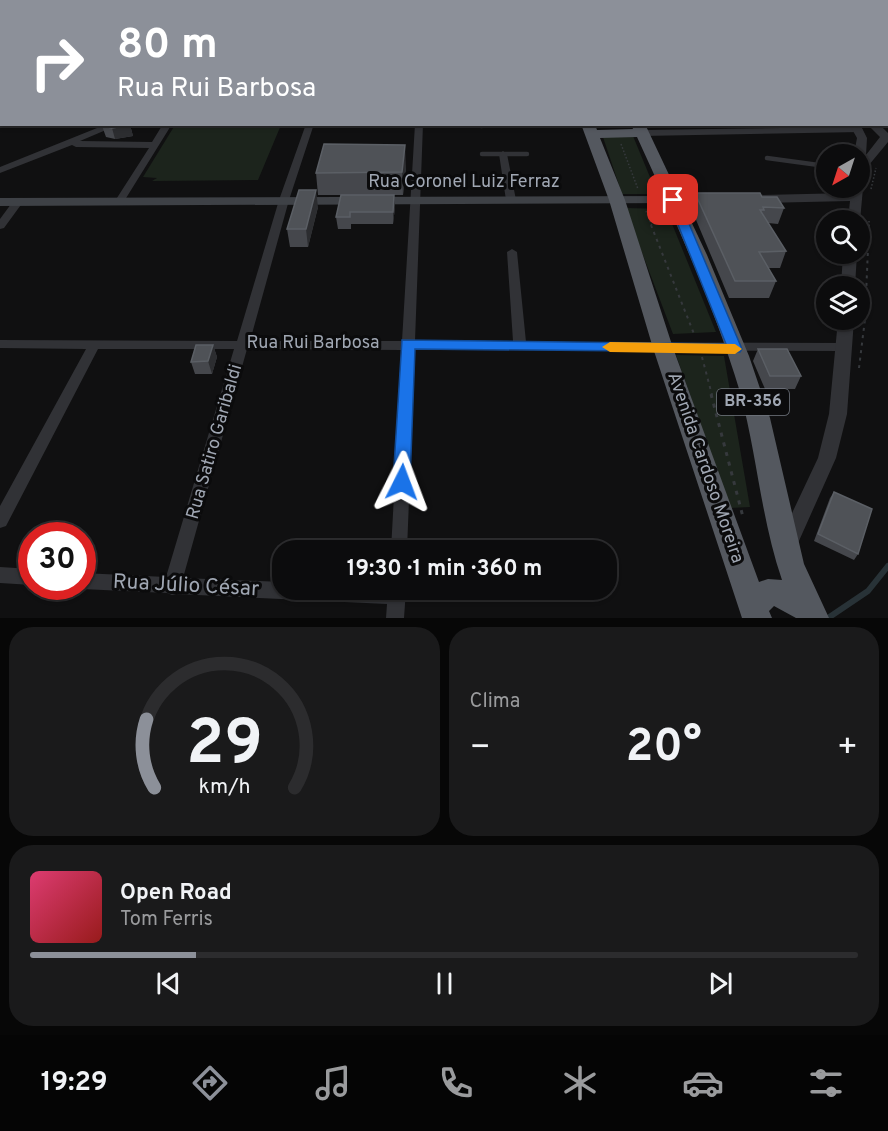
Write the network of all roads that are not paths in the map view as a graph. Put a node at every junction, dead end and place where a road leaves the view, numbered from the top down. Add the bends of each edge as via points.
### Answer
1 (111, 126) edge
2 (167, 126) edge
3 (309, 126) edge
4 (418, 126) edge
5 (856, 127) edge
6 (589, 129) edge
7 (640, 129) edge
8 (886, 133) edge
9 (69, 144) junction
10 (861, 144) edge
11 (155, 145) junction
12 (482, 154) dead end
13 (503, 154) junction
14 (526, 154) dead end
15 (870, 157) edge
16 (767, 158) dead end
17 (816, 165) edge
18 (0, 170) edge
19 (816, 194) edge
20 (284, 200) junction
21 (413, 200) junction
22 (511, 200) junction
23 (617, 200) junction
24 (673, 200) junction
25 (120, 201) junction
26 (0, 202) edge
27 (18, 202) junction
28 (0, 226) edge
29 (512, 252) dead end
30 (845, 330) edge
31 (244, 343) junction
32 (0, 344) edge
33 (408, 344) junction
34 (93, 345) junction
35 (520, 346) junction
36 (844, 347) junction
37 (663, 348) junction
38 (735, 349) junction
39 (0, 521) edge
40 (399, 540) edge
41 (787, 545) junction
42 (0, 575) edge
43 (18, 577) edge
44 (96, 582) edge
45 (172, 587) junction
46 (272, 590) edge
47 (396, 600) edge
48 (755, 613) edge
49 (811, 613) edge
50 (395, 618) edge

1 - 9 street
2 - 11 street
3 - 20 street, Rua Satiro Garibaldi
4 - 21 street
5 - 7 street
5 - 10 street
6 - 7 highway via 617,134
6 - 23 highway, Avenida Cardoso Moreira
7 - 24 highway, BR-356
8 - 15 street
9 - 11 street
9 - 18 street
11 - 25 street
12 - 13 lane
13 - 14 lane
13 - 22 street
16 - 17 lane
19 - 24 street, Rua Coronel Luiz Ferraz
20 - 21 main road, Rua Coronel Luiz Ferraz
20 - 25 main road, Rua Coronel Luiz Ferraz
20 - 31 street, Rua Satiro Garibaldi
21 - 22 main road, Rua Coronel Luiz Ferraz
21 - 33 street
22 - 23 main road, Rua Coronel Luiz Ferraz
23 - 24 main road, Rua Coronel Luiz Ferraz
23 - 37 highway, Avenida Cardoso Moreira
24 - 38 highway, BR-356
25 - 27 main road, Rua Coronel Luiz Ferraz
26 - 27 main road, Rua Coronel Luiz Ferraz
27 - 28 street
29 - 35 street
30 - 36 street
31 - 33 street, Rua Rui Barbosa
31 - 34 street, Rua Rui Barbosa
31 - 45 street, Rua Satiro Garibaldi
32 - 34 street, Rua Rui Barbosa
33 - 35 street, Rua Rui Barbosa
33 - 40 street
34 - 39 street
35 - 37 street, Rua Rui Barbosa
36 - 38 street, Rua Rui Barbosa
36 - 41 street via 838,414 827,458
37 - 38 street, Rua Rui Barbosa
37 - 48 highway, Avenida Cardoso Moreira
38 - 41 highway, BR-356 via 753,401
41 - 49 highway, BR-356
42 - 43 street
44 - 45 street, Rua Júlio César
45 - 46 street, Rua Júlio César
47 - 50 street
48 - 49 highway via 768,592 782,592

